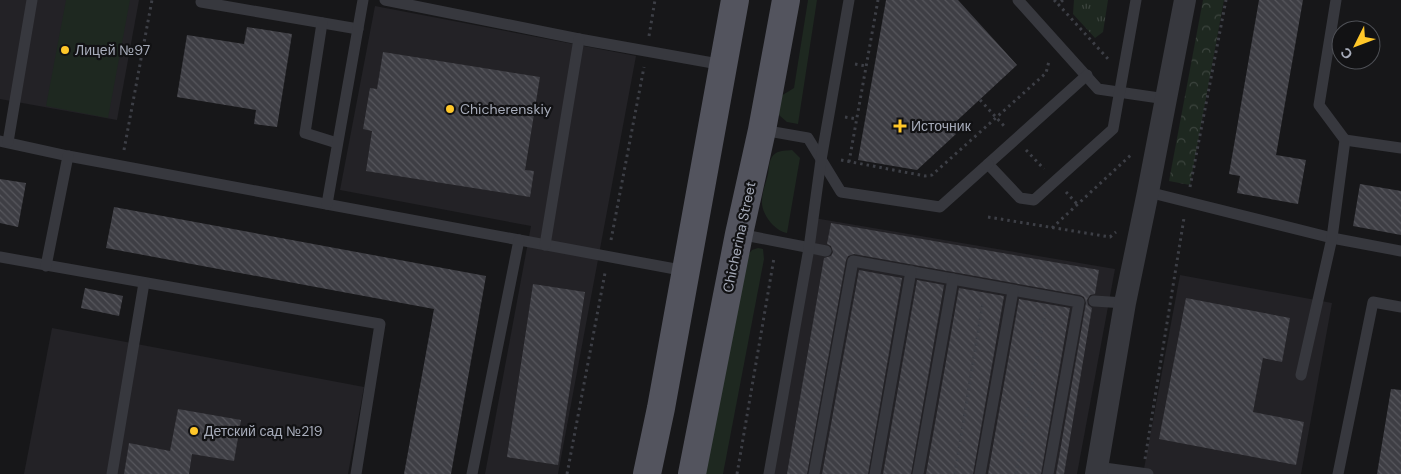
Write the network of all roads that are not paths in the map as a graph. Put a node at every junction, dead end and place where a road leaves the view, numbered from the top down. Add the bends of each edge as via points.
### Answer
1 (32, 0) edge
2 (363, 0) edge
3 (385, 0) edge
4 (735, 0) edge
5 (786, 0) edge
6 (849, 0) edge
7 (1018, 0) edge
8 (1136, 0) edge
9 (1185, 0) edge
10 (1336, 0) edge
11 (200, 2) dead end
12 (322, 23) junction
13 (358, 29) junction
14 (579, 40) junction
15 (724, 65) junction
16 (1086, 76) junction
17 (1120, 92) junction
18 (1166, 99) junction
19 (762, 130) junction
20 (1345, 140) junction
21 (4, 142) edge
22 (338, 143) junction
23 (1401, 148) edge
24 (68, 156) junction
25 (827, 160) junction
26 (988, 164) junction
27 (1148, 192) junction
28 (327, 204) junction
29 (739, 234) junction
30 (1332, 238) junction
31 (519, 240) junction
32 (545, 245) junction
33 (810, 248) junction
34 (826, 251) dead end
35 (1401, 251) edge
36 (0, 257) edge
37 (46, 266) junction
38 (686, 271) junction
39 (911, 271) junction
40 (953, 279) junction
41 (144, 283) junction
42 (1013, 290) junction
43 (1094, 300) dead end
44 (1125, 302) junction
45 (1401, 307) edge
46 (1301, 375) dead end
47 (661, 408) junction
48 (703, 416) junction
49 (1096, 470) edge
50 (112, 474) edge
51 (356, 474) edge
52 (472, 474) edge
53 (647, 474) edge
54 (692, 474) edge
55 (769, 474) edge
56 (814, 474) edge
57 (875, 474) edge
58 (918, 474) edge
59 (980, 474) edge
60 (1048, 474) edge
61 (1146, 474) edge
62 (1338, 474) edge

1 - 21 lane
2 - 13 lane
3 - 14 lane
4 - 15 main road
5 - 19 main road, Chicherina Street
6 - 25 lane
7 - 16 lane
8 - 17 lane
9 - 18 street
10 - 20 lane via 1319,105
11 - 12 lane
12 - 13 lane
12 - 22 lane via 305,133
13 - 22 lane
14 - 15 lane
14 - 32 lane
15 - 38 main road
16 - 17 lane via 1098,89
16 - 26 lane
17 - 18 lane
17 - 26 lane via 1114,129 1034,200 1020,198
18 - 27 street
19 - 25 lane via 808,138
19 - 29 main road, Chicherina Street
20 - 23 lane
20 - 30 lane
21 - 24 lane
22 - 28 lane
24 - 28 lane
24 - 37 lane
25 - 26 lane via 841,192 940,207
25 - 33 lane
27 - 30 lane
27 - 44 street
28 - 31 lane
29 - 33 lane
29 - 48 main road, Chicherina Street
30 - 35 lane
30 - 46 lane
31 - 32 lane
31 - 52 lane
32 - 38 lane
33 - 34 lane
33 - 55 lane
36 - 37 lane
37 - 41 lane
38 - 47 main road
39 - 40 lane
39 - 56 lane via 853,261
39 - 57 lane
40 - 42 lane
40 - 58 lane
41 - 50 lane
41 - 51 lane via 380,324
42 - 59 lane
42 - 60 lane via 1079,302
43 - 44 lane
44 - 49 street
45 - 62 lane via 1373,302
47 - 48 main road
47 - 53 main road
48 - 54 main road, Chicherina Street
49 - 61 lane

